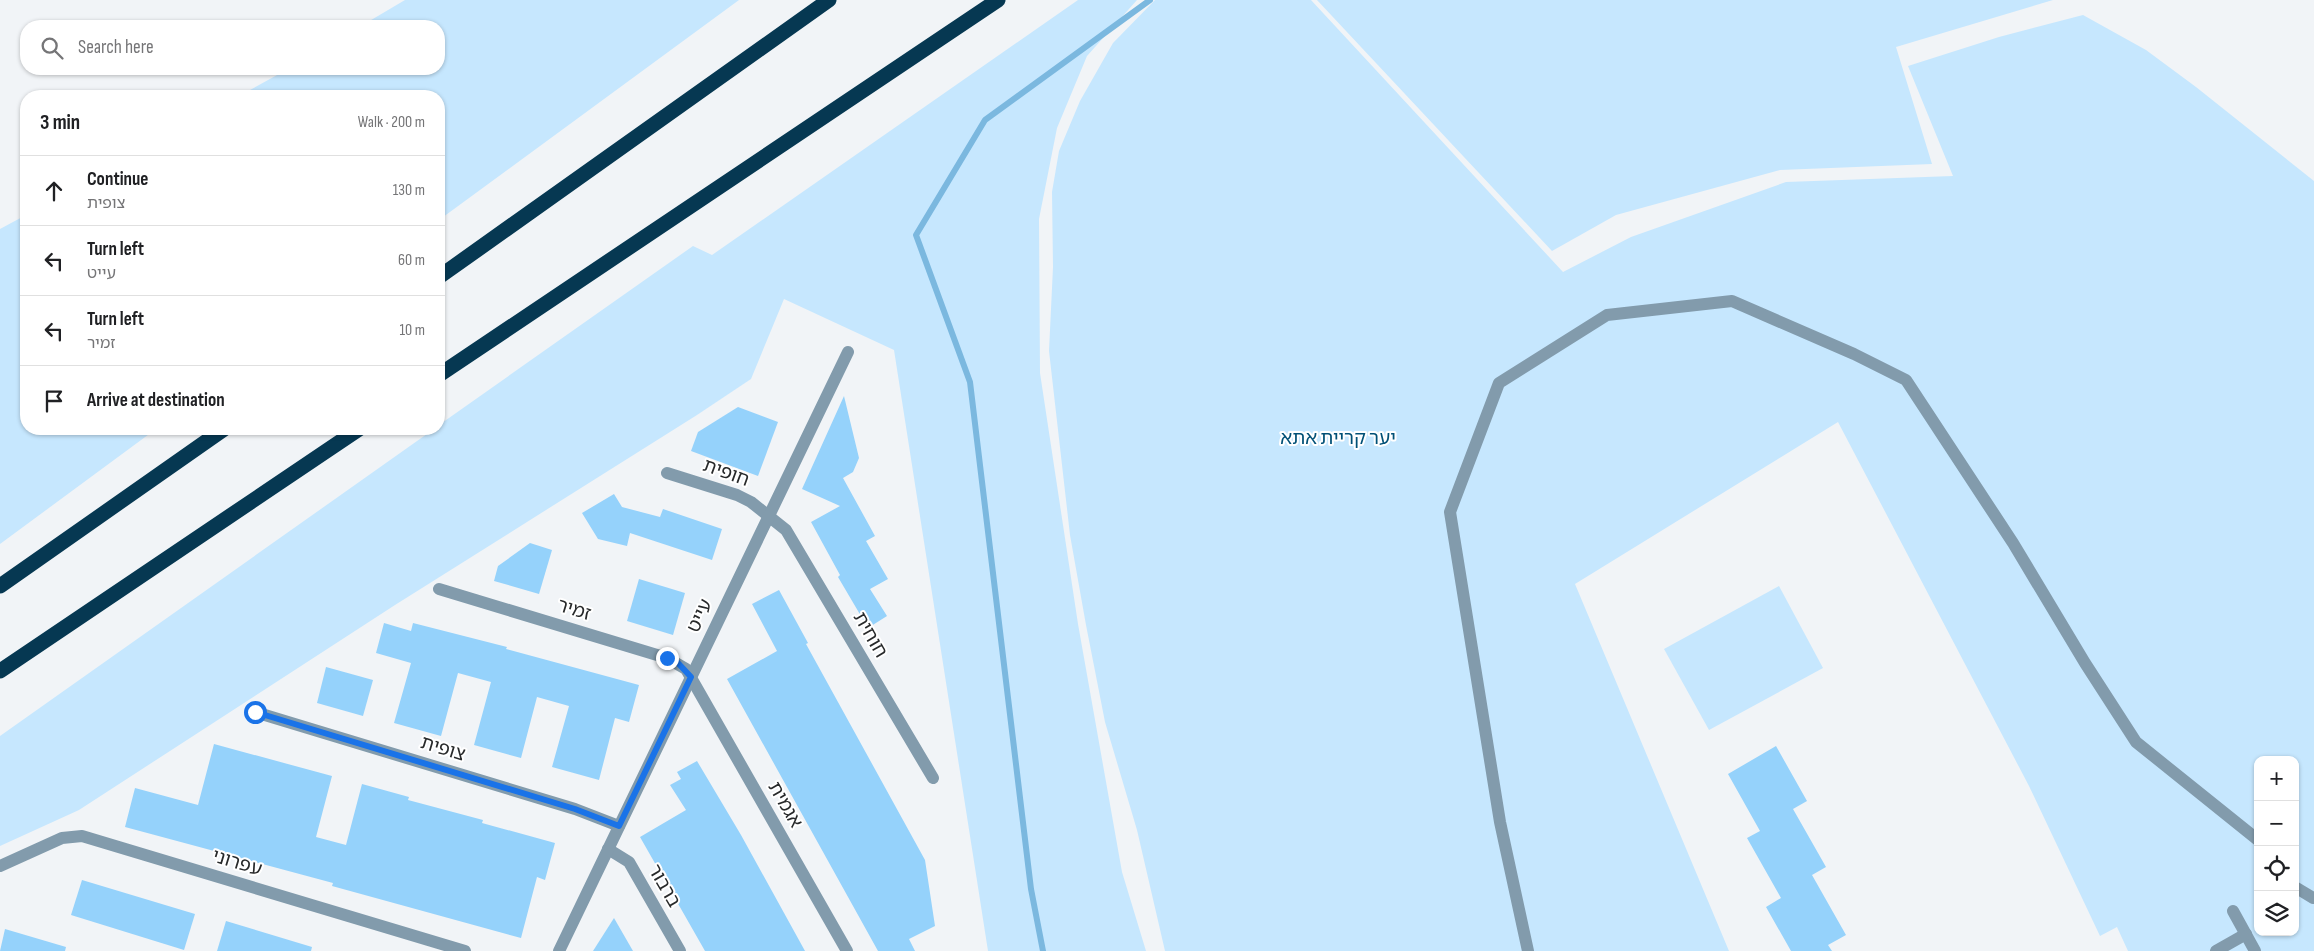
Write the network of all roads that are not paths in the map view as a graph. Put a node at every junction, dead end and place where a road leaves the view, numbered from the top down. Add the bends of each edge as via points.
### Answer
1 (829, 0) edge
2 (998, 0) edge
3 (445, 273) edge
4 (848, 352) dead end
5 (445, 371) edge
6 (215, 435) edge
7 (350, 435) edge
8 (667, 473) dead end
9 (769, 516) junction
10 (0, 586) edge
11 (439, 589) dead end
12 (0, 671) edge
13 (691, 677) junction
14 (255, 712) dead end
15 (933, 778) dead end
16 (619, 826) junction
17 (2254, 837) edge
18 (608, 849) junction
19 (0, 866) edge
20 (2299, 889) edge
21 (2313, 898) edge
22 (2233, 911) dead end
23 (2246, 934) junction
24 (465, 951) edge
25 (559, 951) edge
26 (680, 951) edge
27 (847, 951) edge
28 (1528, 951) edge
29 (2216, 951) edge
30 (2255, 951) edge

1 - 3 highway
2 - 5 highway
4 - 9 street, עייט
6 - 10 highway
7 - 12 highway
8 - 9 street, חופית via 737,495
9 - 13 street, עייט
9 - 15 street, חוחית via 792,539
11 - 13 street, זמיר via 667,658 677,662
13 - 16 street, עייט
13 - 27 street, אגמית
14 - 16 street, צופית via 575,809
16 - 18 street, עייט
17 - 28 street via 2136,742 2013,543 1906,380 1732,301 1607,315 1498,383 1450,512 1500,822
18 - 25 street, עייט
18 - 26 street, ברבור via 629,862
19 - 24 street, עפרוני via 62,838 82,836
20 - 21 street
22 - 23 street
23 - 29 street
23 - 30 street

